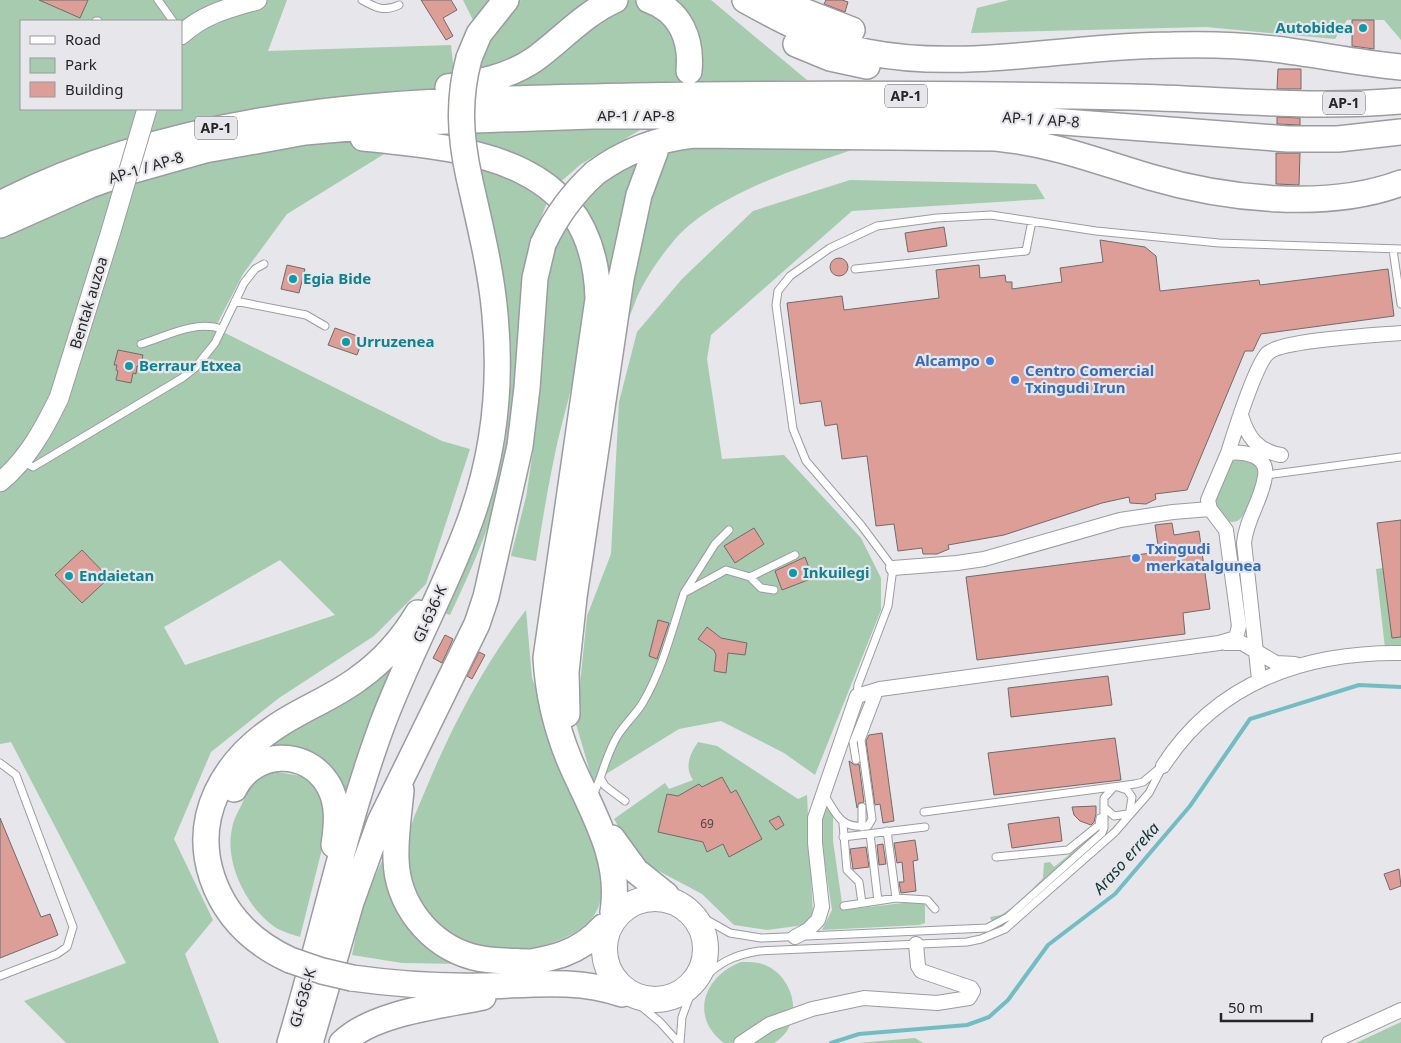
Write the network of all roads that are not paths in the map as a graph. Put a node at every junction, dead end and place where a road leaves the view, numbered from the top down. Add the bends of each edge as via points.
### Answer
1 (158, 0) edge
2 (257, 0) edge
3 (362, 0) edge
4 (506, 0) edge
5 (615, 0) edge
6 (649, 0) edge
7 (732, 0) edge
8 (738, 0) edge
9 (745, 0) edge
10 (756, 0) edge
11 (775, 0) edge
12 (399, 5) dead end
13 (171, 20) edge
14 (182, 33) edge
15 (958, 58) junction
16 (1401, 67) edge
17 (690, 71) dead end
18 (1401, 101) edge
19 (147, 110) edge
20 (305, 132) junction
21 (1401, 132) edge
22 (164, 141) junction
23 (655, 152) dead end
24 (1401, 183) edge
25 (0, 204) edge
26 (1032, 221) junction
27 (0, 225) edge
28 (1397, 250) edge
29 (264, 264) dead end
30 (855, 269) dead end
31 (236, 301) junction
32 (1401, 304) edge
33 (325, 326) dead end
34 (222, 329) junction
35 (1401, 333) edge
36 (141, 344) dead end
37 (498, 360) junction
38 (1241, 415) junction
39 (1228, 453) junction
40 (1280, 455) dead end
41 (1401, 457) edge
42 (22, 460) junction
43 (1266, 475) junction
44 (0, 482) edge
45 (1210, 509) junction
46 (1219, 521) junction
47 (1247, 522) junction
48 (729, 530) dead end
49 (498, 543) junction
50 (795, 554) dead end
51 (893, 568) junction
52 (750, 577) junction
53 (774, 590) dead end
54 (684, 593) junction
55 (1219, 644) junction
56 (1401, 653) edge
57 (1258, 654) junction
58 (1302, 664) junction
59 (1259, 679) junction
60 (876, 690) junction
61 (857, 696) junction
62 (856, 760) dead end
63 (0, 763) edge
64 (1163, 766) junction
65 (402, 774) junction
66 (597, 787) junction
67 (1116, 787) junction
68 (1098, 791) junction
69 (823, 793) junction
70 (624, 801) dead end
71 (1138, 806) junction
72 (862, 807) dead end
73 (1104, 807) junction
74 (924, 812) dead end
75 (1129, 812) junction
76 (843, 824) junction
77 (1123, 824) junction
78 (925, 826) dead end
79 (862, 827) junction
80 (887, 832) junction
81 (870, 834) junction
82 (843, 837) junction
83 (996, 857) dead end
84 (666, 895) junction
85 (896, 898) junction
86 (878, 901) junction
87 (862, 903) junction
88 (844, 906) dead end
89 (935, 909) dead end
90 (696, 919) junction
91 (608, 920) junction
92 (966, 929) junction
93 (795, 937) junction
94 (966, 942) junction
95 (916, 944) junction
96 (292, 955) junction
97 (530, 962) junction
98 (350, 972) junction
99 (0, 976) edge
100 (547, 984) junction
101 (696, 986) junction
102 (629, 998) junction
103 (1401, 1010) edge
104 (283, 1043) edge
105 (290, 1043) edge
106 (310, 1043) edge
107 (342, 1043) edge
108 (680, 1043) edge
109 (741, 1043) edge
110 (1329, 1043) edge

1 - 13 lane
2 - 14 main road via 212,14
3 - 12 lane via 378,9 389,10
4 - 37 highway, GI-636-K, bridge via 479,34 469,58 460,108 462,141 496,314
5 - 22 highway via 596,10 533,61 496,78 444,88 282,104 218,117
6 - 17 highway via 664,7 680,23 689,42
7 - 15 highway via 784,38 830,58 872,67 899,67
8 - 15 highway via 786,33 834,52 891,62
9 - 15 highway via 791,26 864,51 896,56
10 - 15 highway via 868,46
11 - 15 highway via 878,40
15 - 16 highway via 1131,46 1198,45 1273,49
18 - 22 highway, AP-1 / AP-8 / AP-1 via 1287,105 1124,97 699,94 524,98 413,103 304,113 240,123
19 - 42 main road, Bentak auzoa, bridge via 62,391 49,419
20 - 21 highway, AP-1 / AP-8 / AP-1 via 444,120 592,116 998,117 1288,139 1338,139
20 - 27 highway, AP-1 / AP-8 / AP-1 via 205,150 127,172 52,200
20 - 91 highway via 434,145 505,162 532,175 556,194 588,243 596,271 598,300 546,658 547,677 560,733 611,856 616,884
22 - 25 highway, AP-1 / AP-8 / AP-1 via 84,168
23 - 66 highway via 640,195 621,279 568,654 565,706 573,742
24 - 49 highway, GI-636-K, bridge via 1347,197 1237,195 1151,178 1043,144 996,138 694,135 641,146 609,163 581,185 559,213 543,244 535,278 520,446
26 - 28 lane via 1219,243
26 - 30 lane via 1026,251
26 - 51 lane via 992,215 876,226 830,248 790,276 778,291 776,305 793,429 806,461
28 - 32 lane
29 - 31 lane via 255,269 244,283
31 - 33 lane via 306,314
31 - 34 lane
34 - 36 lane via 211,325 195,327
34 - 42 lane via 207,355 182,378 33,467
35 - 38 street via 1276,348 1267,353
37 - 96 highway via 479,452 460,519 424,603 410,627 361,677 254,742 224,776 212,801 206,825 206,848 216,889 242,928 264,946
37 - 105 highway, GI-636-K via 490,447 482,482 467,528 383,724 357,802
38 - 39 street
38 - 40 street via 1254,443
39 - 43 street via 1254,455 1263,464
39 - 45 street via 1208,500
41 - 43 lane
42 - 44 main road, Bentak auzoa
43 - 47 street
45 - 46 street
45 - 51 street via 1145,516 1091,527 984,558
46 - 47 street via 1233,526
46 - 55 street via 1226,530 1239,626 1236,638
47 - 57 street via 1244,543
48 - 54 lane via 714,544
49 - 65 highway, GI-636-K via 489,556 405,742
49 - 65 highway, GI-636-K via 500,589 493,633 425,752
50 - 52 lane
51 - 61 lane via 888,606 858,685
52 - 53 lane via 761,588
52 - 54 lane via 726,570
54 - 66 lane via 655,679 641,705 618,734
55 - 57 street via 1242,643
55 - 60 street
56 - 58 street via 1362,652
57 - 58 street via 1276,663
57 - 59 street
58 - 59 street
59 - 64 street via 1206,715 1187,733
60 - 61 street
60 - 62 lane via 854,742
60 - 79 lane via 861,740 872,819 868,826
61 - 69 street
63 - 99 lane via 16,775 73,927 67,947 57,954
64 - 67 lane via 1143,782
64 - 71 lane
65 - 97 highway via 396,864 403,896 416,918 435,938 458,952 485,960
65 - 106 highway, GI-636-K via 364,862
66 - 70 lane via 605,786
66 - 84 highway via 613,840 627,862
67 - 68 lane
67 - 73 lane via 1106,793
67 - 75 lane via 1130,793 1133,802
68 - 74 lane
68 - 83 lane via 1100,825 1068,850
69 - 76 lane
69 - 93 street via 815,818 822,907 818,920
71 - 75 lane
71 - 77 lane
72 - 79 lane
73 - 75 lane via 1114,816
73 - 92 lane via 1102,833 1008,917 987,928
75 - 77 lane
76 - 79 lane
76 - 82 lane
77 - 94 lane via 1005,930
78 - 80 lane
80 - 81 lane
80 - 85 lane
81 - 82 lane
81 - 86 lane
82 - 87 lane via 847,870 858,882
84 - 90 street via 685,903
84 - 91 street via 637,896 624,902
85 - 86 lane
85 - 89 lane via 927,900
86 - 87 lane
87 - 88 lane
90 - 90 street via 664,905 652,904 630,911 616,924 610,940 610,957 616,973 639,992 659,994 678,988 692,976 699,958
90 - 93 lane via 740,936
90 - 101 street via 707,932 710,949 706,972
91 - 97 highway via 577,950 557,958
91 - 102 street via 599,948 601,964 607,978
92 - 93 lane
92 - 94 lane
94 - 95 lane
95 - 101 lane via 737,954 719,963
95 - 109 street via 921,971 971,988 970,998 937,1003 855,1000 812,1009 770,1024
96 - 98 highway, bridge via 322,971
96 - 104 highway via 245,911 231,888 221,856 224,812 236,784 258,763 281,757 308,763 320,773 336,806 337,824 319,914
97 - 98 highway via 444,972
98 - 100 highway via 384,982 449,986
100 - 102 highway via 585,984
100 - 107 highway via 388,1018 360,1030
101 - 102 street via 683,997 660,1004
101 - 108 lane via 682,1017
102 - 108 lane via 660,1022
103 - 110 street

